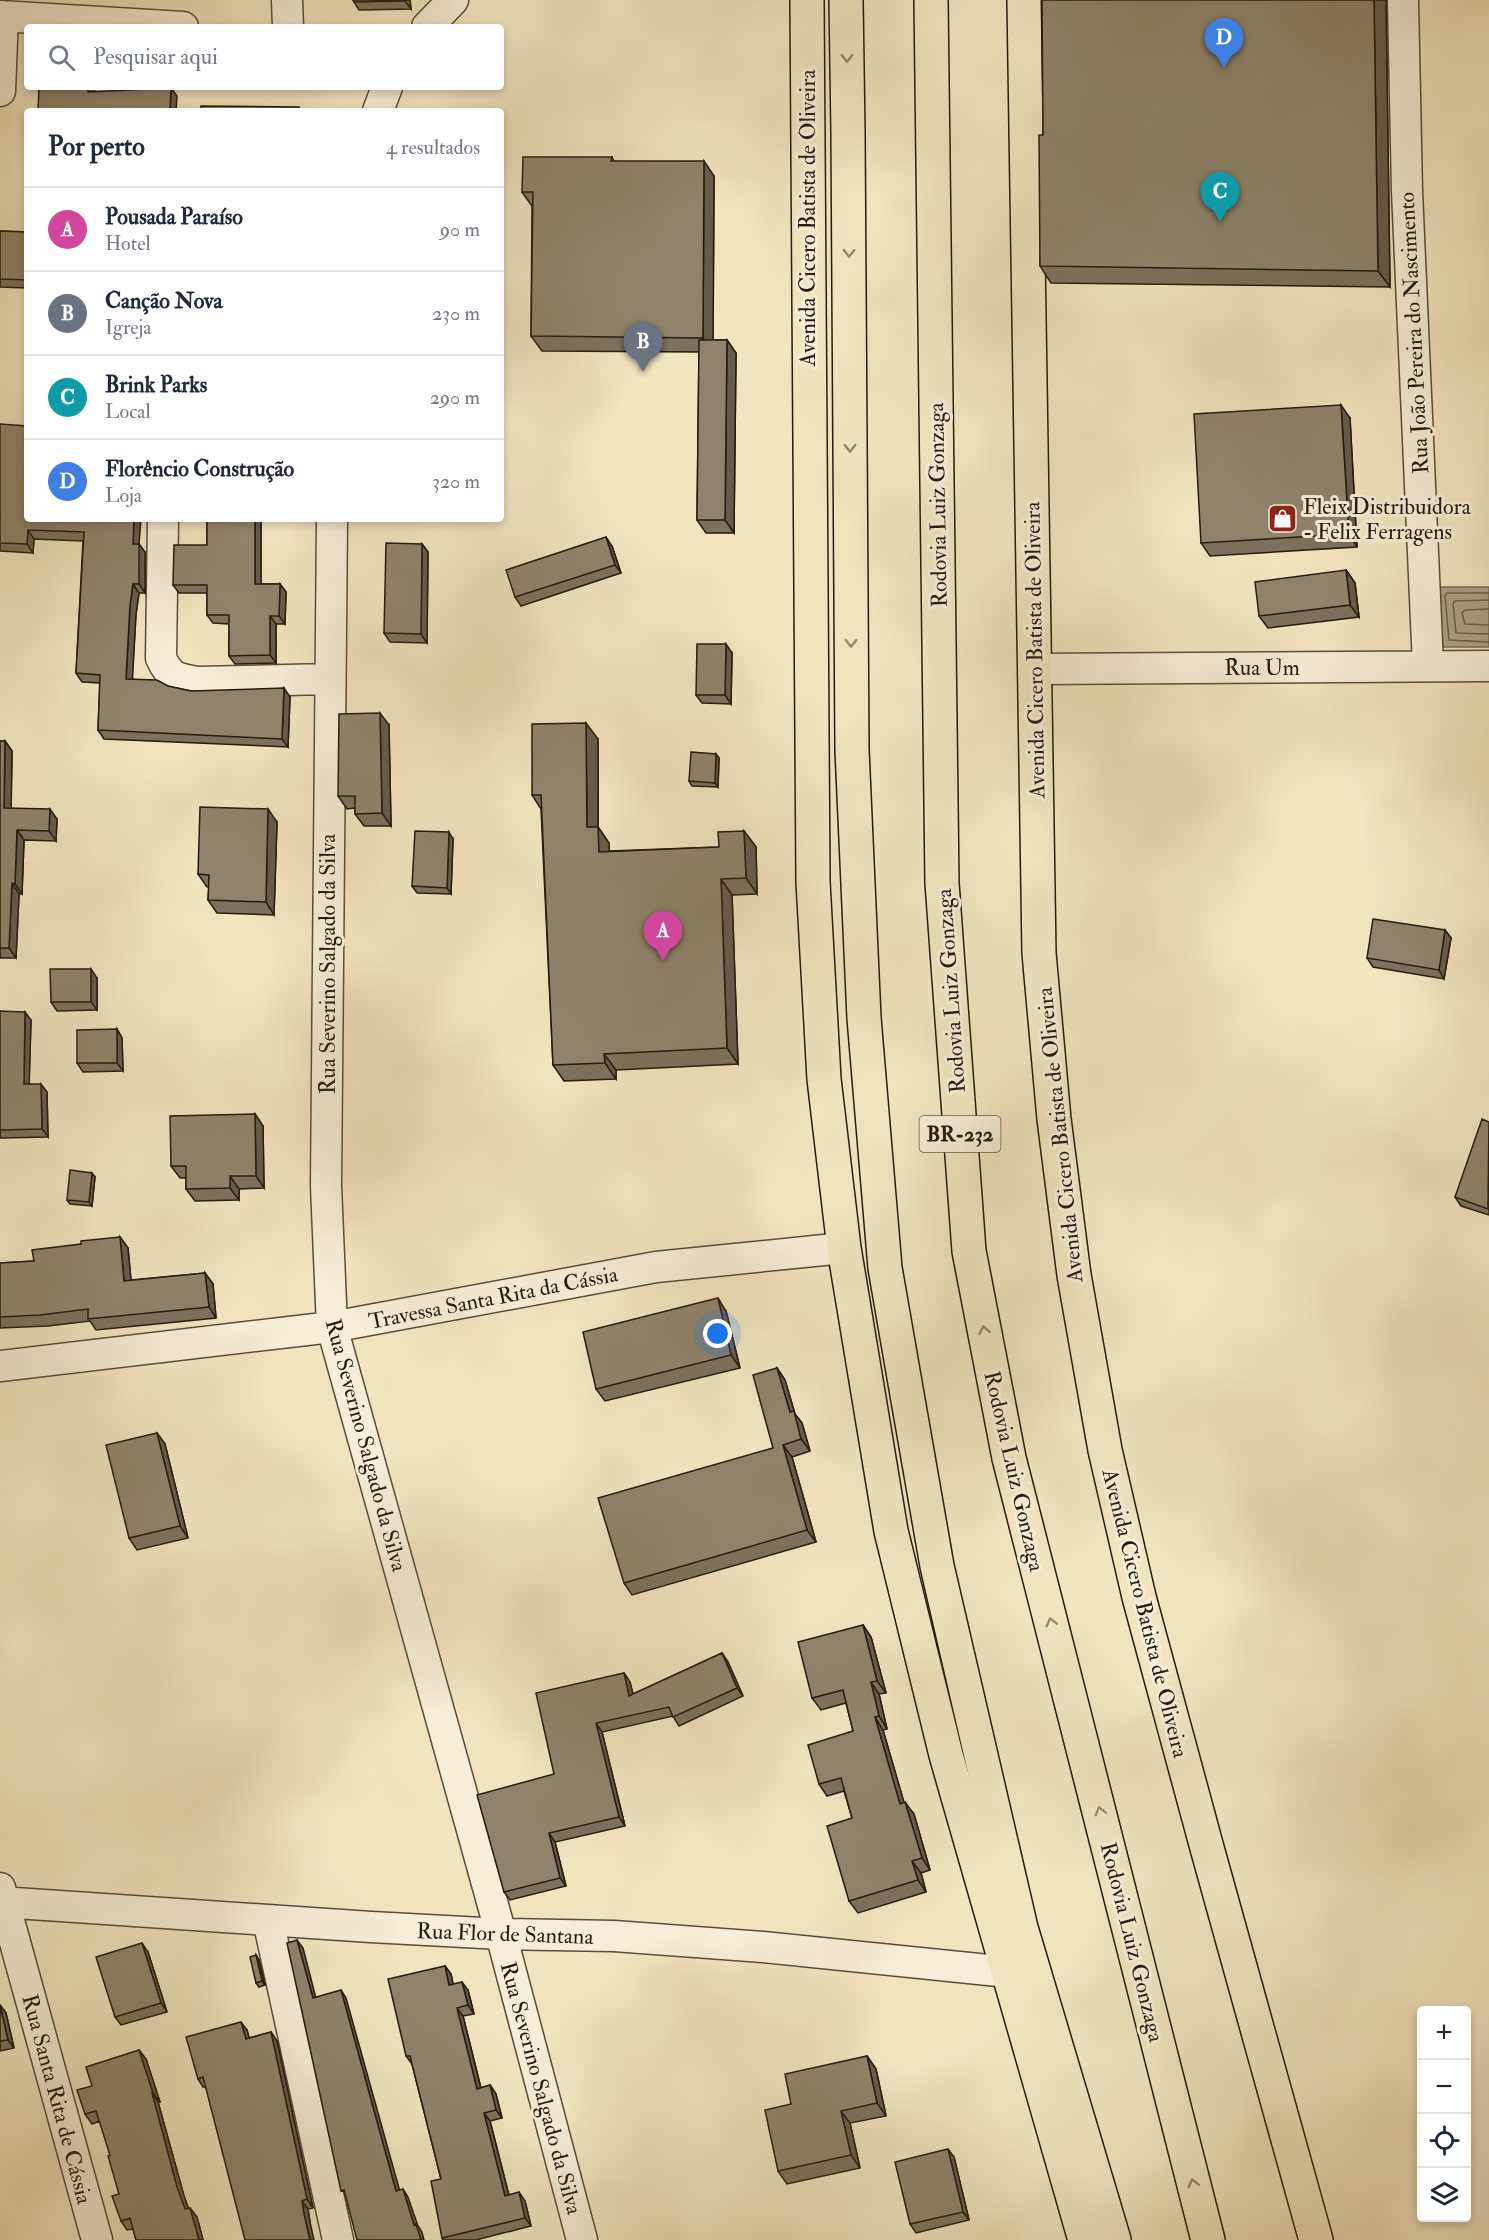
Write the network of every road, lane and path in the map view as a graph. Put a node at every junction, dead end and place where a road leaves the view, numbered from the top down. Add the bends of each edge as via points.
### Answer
1 (287, 0) edge
2 (453, 0) edge
3 (807, 0) edge
4 (846, 0) edge
5 (931, 0) edge
6 (1024, 0) edge
7 (1403, 0) edge
8 (33, 9) edge
9 (1, 16) edge
10 (158, 24) edge
11 (288, 24) edge
12 (429, 24) edge
13 (386, 90) edge
14 (0, 91) edge
15 (379, 108) edge
16 (163, 522) edge
17 (332, 522) edge
18 (1428, 666) junction
19 (1489, 666) edge
20 (1034, 669) junction
21 (329, 680) junction
22 (844, 1248) junction
23 (332, 1327) junction
24 (0, 1366) edge
25 (1, 1897) edge
26 (268, 1920) junction
27 (501, 1934) junction
28 (1008, 1972) junction
29 (97, 2240) edge
30 (338, 2240) edge
31 (582, 2240) edge
32 (1085, 2240) edge
33 (1114, 2240) edge
34 (1208, 2240) edge
35 (1317, 2240) edge

1 - 11 street
2 - 12 street
3 - 22 main road, Avenida Cicero Batista de Oliveira via 813,882 824,1080
4 -> 33 main road via 852,750 864,1018 885,1268 937,1566 1021,1928
34 -> 5 main road, Rodovia Luiz Gonzaga / BR-232 via 1009,1458 969,1251 942,882
6 - 20 main road, Avenida Cicero Batista de Oliveira
7 - 18 street, Rua João Pereira do Nascimento via 1407,191
8 - 9 street
8 - 10 street
9 - 14 street
13 - 15 street
16 - 21 street via 161,658 167,671 197,682
17 - 21 street, Rua Severino Salgado da Silva
18 - 19 street, Rua Um
18 - 20 street, Rua Um
20 - 35 main road, Avenida Cicero Batista de Oliveira via 1040,965 1074,1275 1105,1450 1191,1791
21 - 23 street, Rua Severino Salgado da Silva via 326,1186
22 - 23 street, Travessa Santa Rita da Cássia via 656,1267
22 - 28 main road, Avenida Cicero Batista de Oliveira via 891,1531 946,1755
23 - 24 street, Travessa Santa Rita da Cássia
23 - 27 street, Rua Severino Salgado da Silva
25 - 26 street, Rua Flor de Santana
25 - 29 street, Rua Santa Rita de Cássia
26 - 27 street, Rua Flor de Santana
26 - 30 street
27 - 28 street, Rua Flor de Santana via 614,1936 764,1947
27 - 31 street, Rua Severino Salgado da Silva
28 - 32 main road, Avenida Cicero Batista de Oliveira

